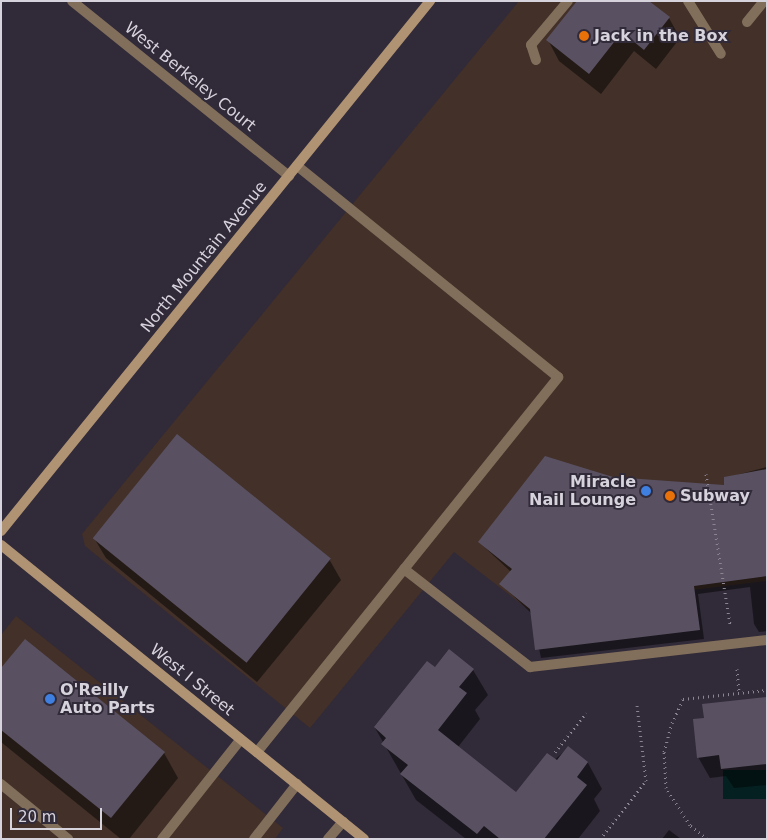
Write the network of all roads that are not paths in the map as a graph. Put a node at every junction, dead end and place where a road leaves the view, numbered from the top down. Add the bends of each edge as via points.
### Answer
1 (72, 1) edge
2 (430, 1) edge
3 (568, 1) edge
4 (688, 1) edge
5 (764, 1) edge
6 (747, 22) dead end
7 (721, 54) dead end
8 (536, 60) dead end
9 (297, 166) junction
10 (289, 176) junction
11 (1, 531) edge
12 (1, 545) edge
13 (404, 569) junction
14 (767, 640) edge
15 (241, 739) junction
16 (257, 752) junction
17 (1, 784) edge
18 (297, 784) junction
19 (343, 822) junction
20 (68, 839) edge
21 (162, 839) edge
22 (254, 839) edge
23 (328, 839) edge
24 (364, 839) edge

1 - 10 street, West Berkeley Court
2 - 9 main road, North Mountain Avenue
3 - 8 street via 531,45
4 - 7 street
5 - 6 street
9 - 10 main road, North Mountain Avenue
9 - 13 street via 558,377
10 - 11 main road, North Mountain Avenue
12 - 15 main road, West I Street
13 - 14 street via 530,667
13 - 16 street
15 - 16 main road, West I Street
15 - 21 street
16 - 18 main road, West I Street
17 - 20 street
18 - 19 main road, West I Street
18 - 22 street
19 - 23 street
19 - 24 main road, West I Street

